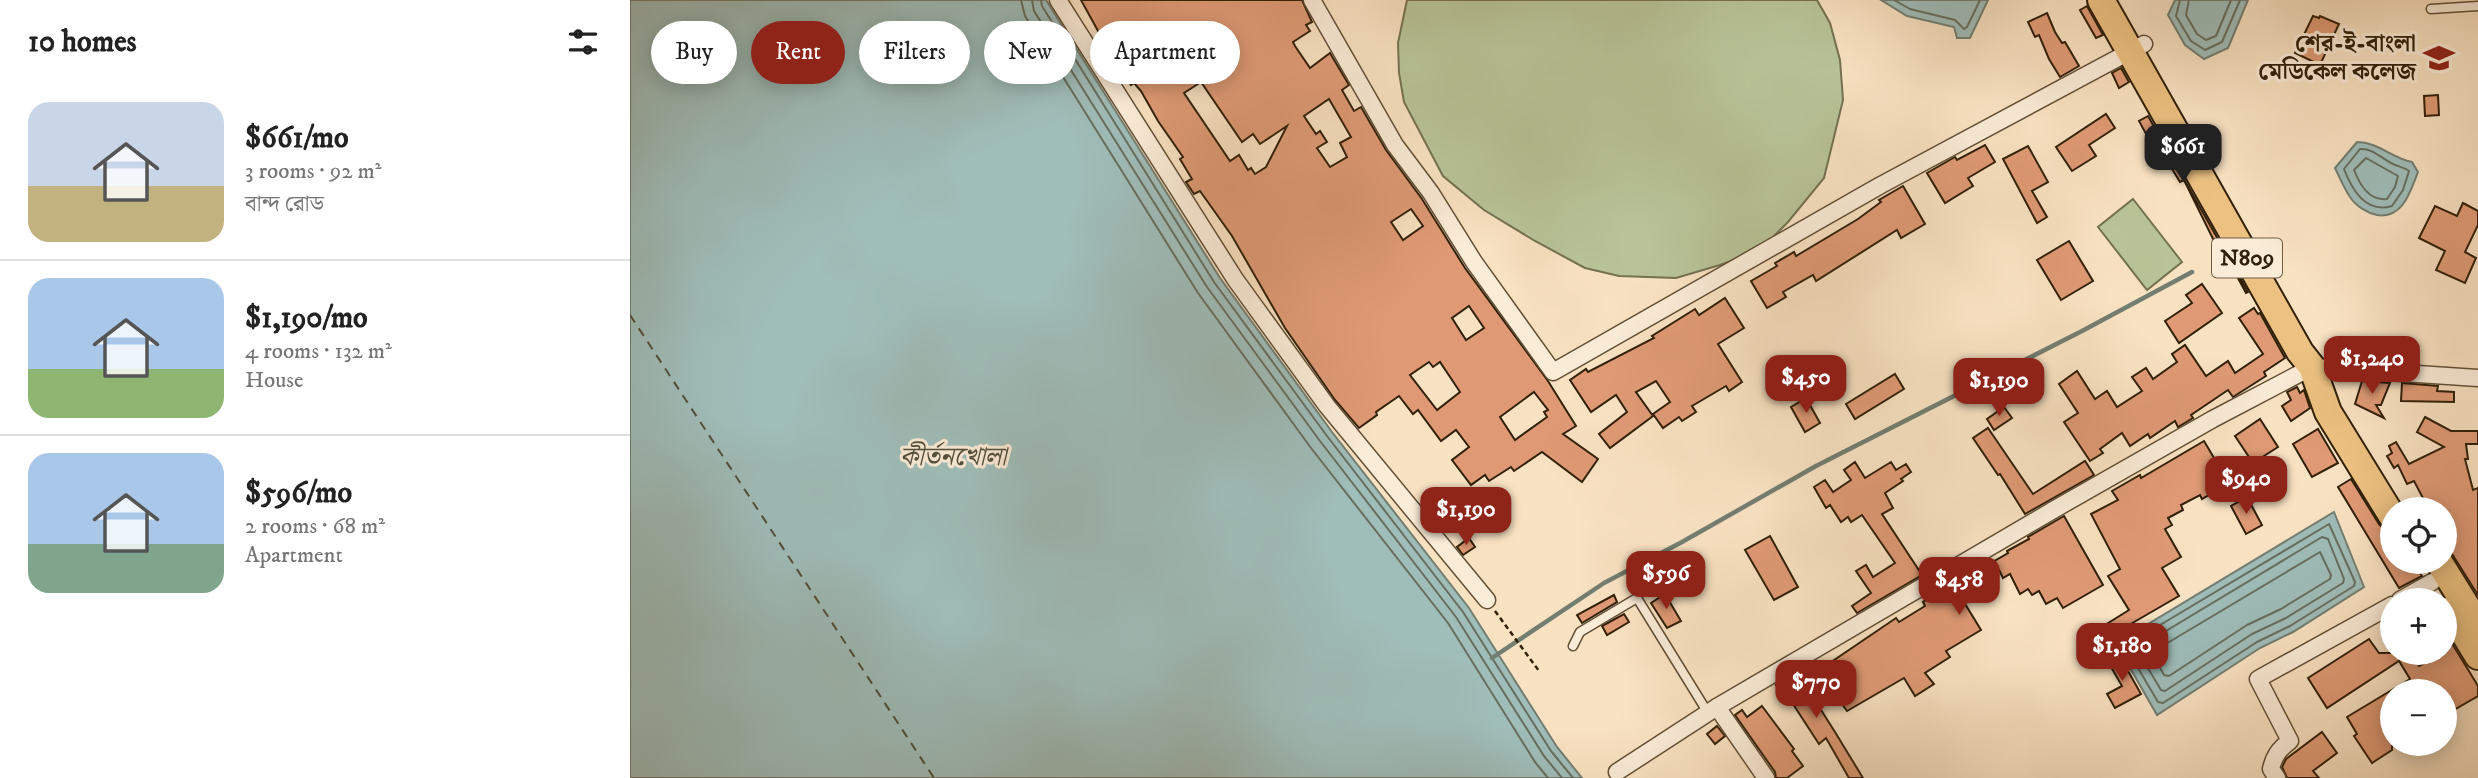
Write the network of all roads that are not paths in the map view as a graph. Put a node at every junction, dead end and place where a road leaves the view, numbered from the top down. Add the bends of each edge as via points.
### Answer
1 (1058, 0) edge
2 (1311, 0) edge
3 (2101, 0) edge
4 (2118, 0) edge
5 (2478, 6) edge
6 (2431, 9) dead end
7 (2138, 48) junction
8 (2312, 367) junction
9 (2478, 378) edge
10 (2380, 497) edge
11 (2400, 497) edge
12 (2436, 582) edge
13 (1487, 600) road end
14 (2380, 612) edge
15 (2478, 625) edge
16 (1573, 646) dead end
17 (2478, 656) edge
18 (1713, 710) junction
19 (1617, 772) dead end
20 (1766, 778) edge
21 (2277, 778) edge

1 - 13 street via 1234,279 1327,406
2 - 7 street via 1395,145 1553,372 1881,185
3 - 7 highway, N809
4 - 7 highway, N809
5 - 6 lane
7 - 8 highway, N809 via 2307,346
8 - 9 street
8 - 10 highway, N809 via 2328,411
8 - 11 highway, N809 via 2343,405
8 - 18 street via 2088,490
12 - 15 highway
12 - 17 highway
14 - 21 street via 2258,679 2290,741 2279,748 2274,759 2271,769
16 - 18 lane via 1580,632 1637,598
18 - 19 street
18 - 20 street

